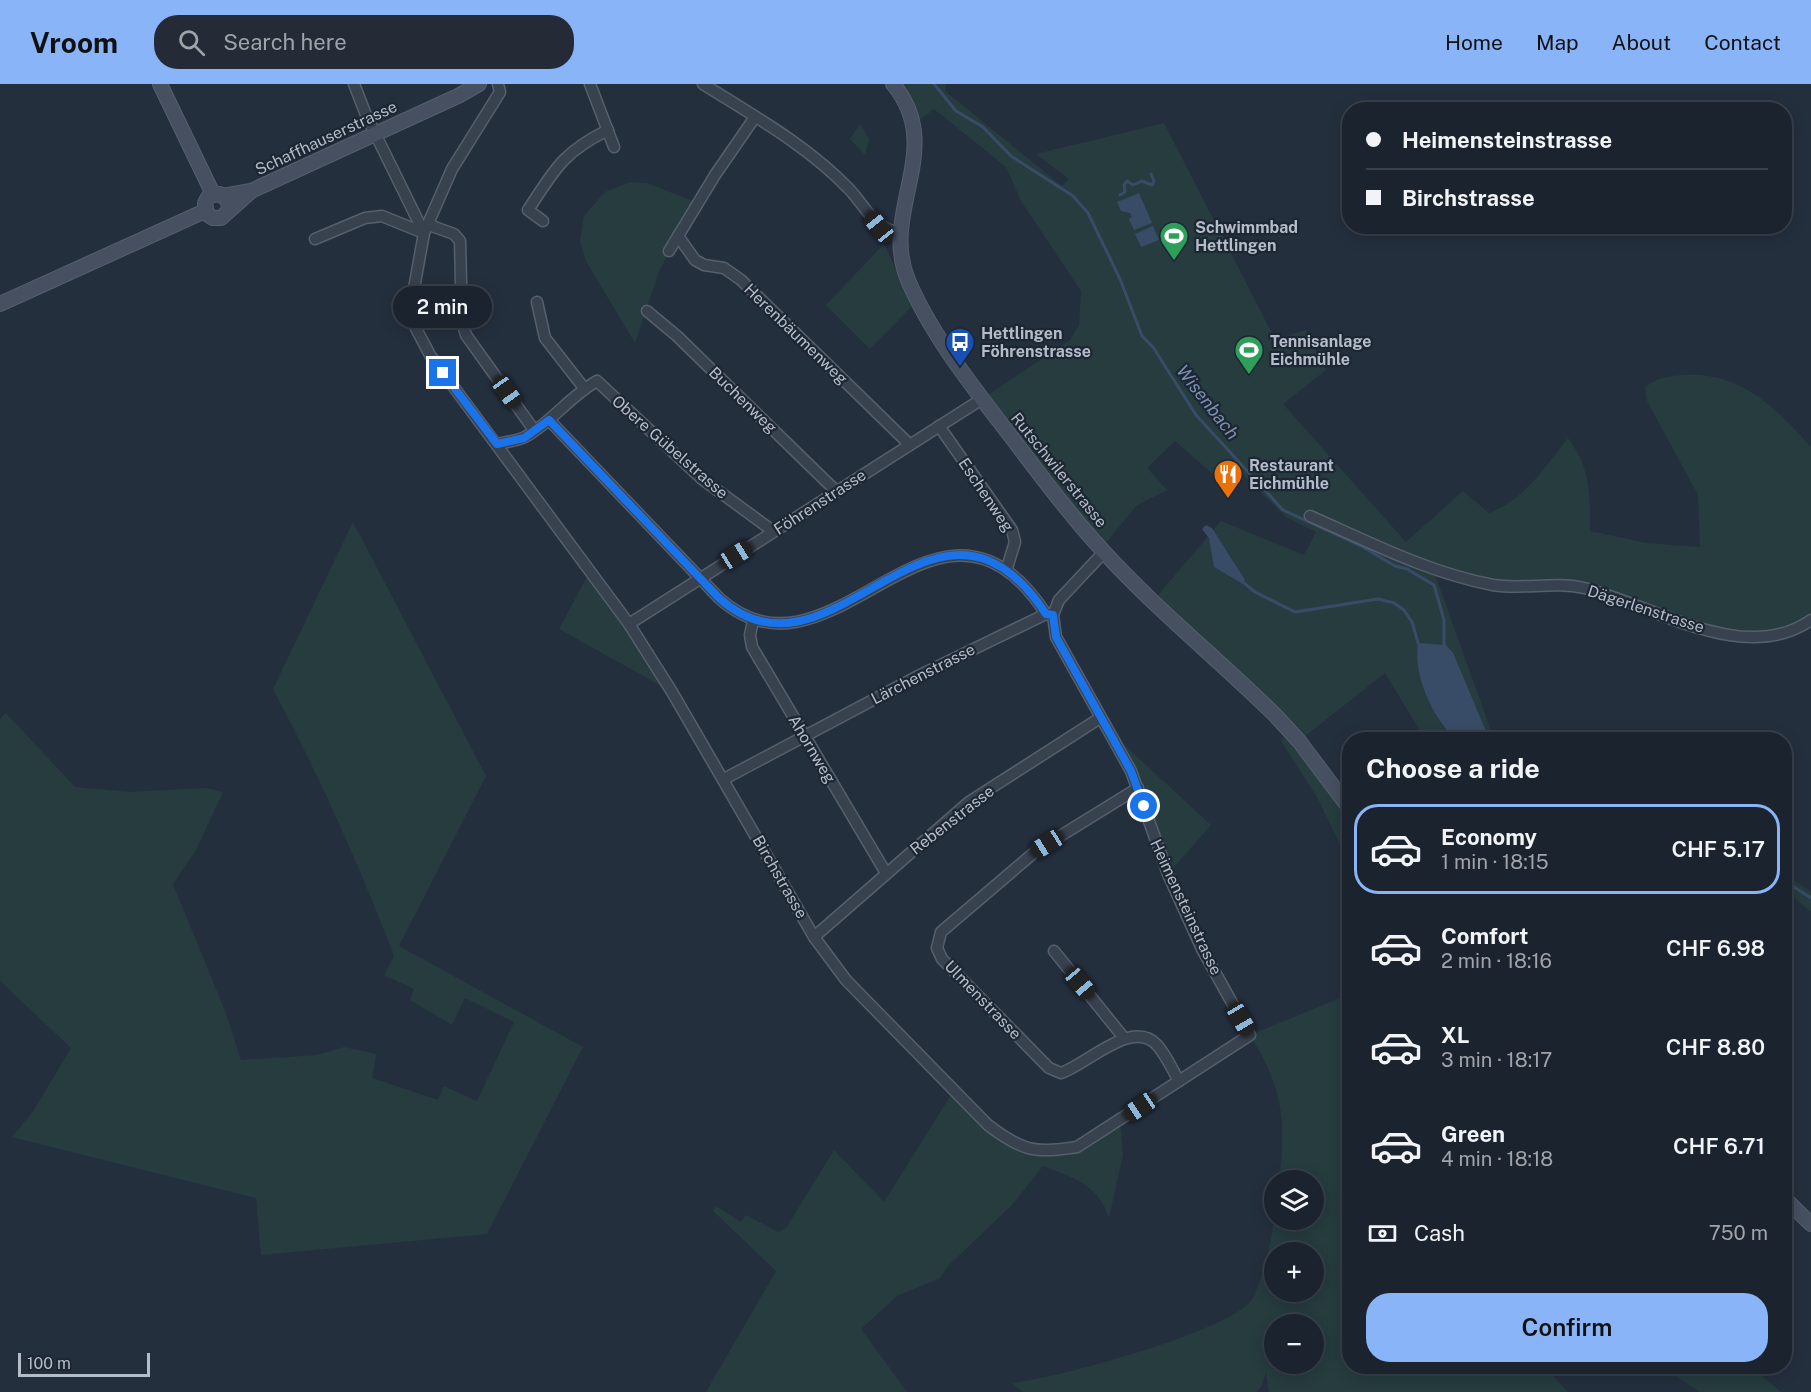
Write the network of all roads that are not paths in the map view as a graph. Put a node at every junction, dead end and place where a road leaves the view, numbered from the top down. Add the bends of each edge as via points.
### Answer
1 (160, 84) edge
2 (354, 84) edge
3 (479, 84) edge
4 (498, 84) edge
5 (590, 84) edge
6 (703, 84) edge
7 (893, 84) edge
8 (755, 117) junction
9 (609, 130) junction
10 (376, 132) junction
11 (614, 147) dead end
12 (251, 191) junction
13 (218, 195) junction
14 (229, 210) junction
15 (205, 211) junction
16 (543, 221) dead end
17 (427, 229) junction
18 (900, 233) junction
19 (678, 236) junction
20 (315, 239) dead end
21 (669, 251) dead end
22 (537, 302) dead end
23 (0, 304) edge
24 (647, 311) dead end
25 (584, 388) junction
26 (982, 399) junction
27 (549, 420) junction
28 (939, 426) junction
29 (534, 430) junction
30 (497, 444) junction
31 (909, 444) junction
32 (836, 491) junction
33 (1310, 516) dead end
34 (773, 531) junction
35 (1104, 552) junction
36 (1007, 568) junction
37 (699, 578) junction
38 (1049, 614) junction
39 (1811, 620) edge
40 (753, 621) junction
41 (629, 624) junction
42 (1100, 718) junction
43 (804, 736) junction
44 (724, 779) junction
45 (1138, 788) junction
46 (1342, 798) edge
47 (886, 873) junction
48 (814, 937) junction
49 (1054, 951) dead end
50 (1250, 1035) joint
51 (1124, 1038) junction
52 (1179, 1081) junction
53 (1792, 1206) edge
54 (1811, 1224) edge

1 - 13 street
2 - 10 street
3 - 10 street, Schaffhauserstrasse
4 - 17 street, Birchstrasse via 500,92 452,169
5 - 9 street
6 - 8 street
7 - 18 street, Rutschwilerstrasse via 909,107 916,140
8 - 18 street via 826,166 851,190 879,227
8 - 19 street
9 - 11 street
9 - 16 street via 580,144 559,164 528,210
10 - 12 street, Schaffhauserstrasse
10 - 17 street
12 - 13 street, Schaffhauserstrasse
12 - 14 street, Schaffhauserstrasse
13 - 14 street via 229,203
13 - 15 street via 205,203
14 - 15 street via 217,219
15 - 23 street
17 - 20 street via 382,216 344,225
17 - 29 street via 454,234 460,241 462,322 466,335
17 - 30 street, Birchstrasse via 411,305 412,321 430,355
18 - 26 street, Rutschwilerstrasse via 902,264 909,281
19 - 21 street
19 - 31 street, Herenbäumenweg via 695,260 724,268 741,280
22 - 25 street via 545,338
24 - 32 street, Buchenweg
25 - 27 street
25 - 34 street, Obere Gübelstrasse via 597,381 702,479
26 - 28 street, Föhrenstrasse
26 - 35 street, Rutschwilerstrasse
27 - 29 street
27 - 37 street
28 - 31 street, Föhrenstrasse
28 - 36 street, Eschenweg via 1012,530 1015,542
29 - 30 street via 524,438
30 - 41 street, Birchstrasse
31 - 32 street, Föhrenstrasse
32 - 34 street, Föhrenstrasse
33 - 39 street, Dägerlenstrasse via 1433,568 1500,586 1559,584 1583,588 1701,629 1733,635 1774,635
34 - 37 street, Föhrenstrasse
35 - 38 street
35 - 46 street, Rutschwilerstrasse via 1275,715
36 - 38 street
36 - 40 street via 952,554 923,562 804,622
37 - 40 street via 728,606
37 - 41 street, Föhrenstrasse
38 - 42 street, Heimensteinstrasse via 1056,637
38 - 43 street, Lärchenstrasse
40 - 43 street, Ahornweg via 752,647
41 - 44 street, Birchstrasse
42 - 45 street, Heimensteinstrasse
42 - 47 street, Rebenstrasse via 969,802
43 - 44 street, Lärchenstrasse
43 - 47 street, Ahornweg
44 - 48 street, Birchstrasse
45 - 50 street, Heimensteinstrasse via 1155,841 1202,950
45 - 51 street, Ulmenstrasse via 1036,851 942,932 937,948 942,959 1049,1068 1061,1073 1074,1069
47 - 48 street, Rebenstrasse
48 - 52 street, Birchstrasse via 868,1003 988,1125 1012,1143 1045,1152 1077,1147
49 - 51 street
50 - 52 street, Birchstrasse
51 - 52 street via 1139,1035 1156,1044
53 - 54 street

